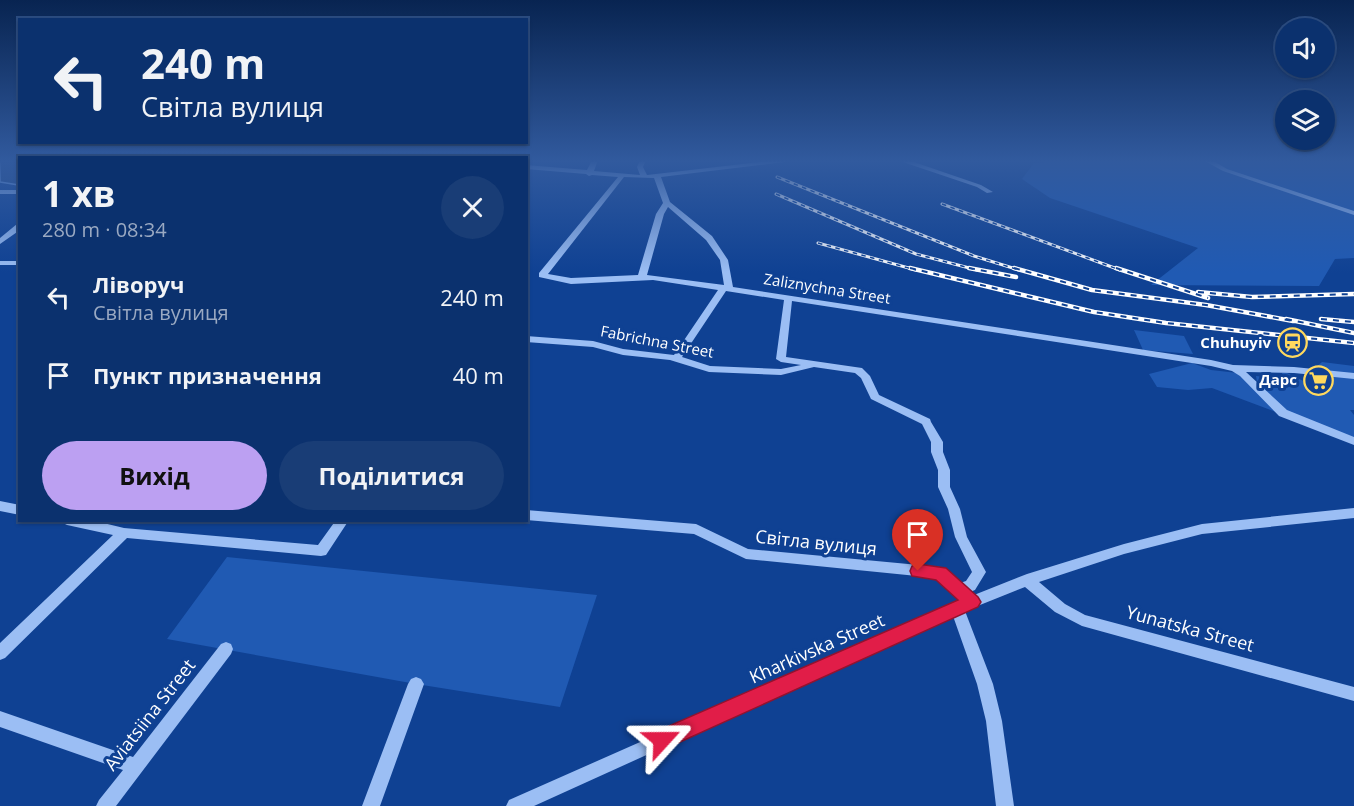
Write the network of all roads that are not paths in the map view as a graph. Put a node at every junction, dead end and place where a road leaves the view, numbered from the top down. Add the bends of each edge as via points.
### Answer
1 (604, 198) edge
2 (665, 198) edge
3 (1308, 198) edge
4 (667, 203) junction
5 (1354, 213) edge
6 (18, 228) edge
7 (1, 241) edge
8 (0, 263) edge
9 (18, 263) edge
10 (642, 277) junction
11 (727, 288) junction
12 (788, 298) junction
13 (528, 339) edge
14 (676, 359) junction
15 (816, 364) junction
16 (1233, 368) junction
17 (1354, 376) edge
18 (1354, 441) edge
19 (0, 506) edge
20 (18, 510) edge
21 (1354, 513) edge
22 (528, 515) edge
23 (77, 522) edge
24 (342, 522) edge
25 (124, 533) junction
26 (1027, 580) junction
27 (958, 589) junction
28 (965, 605) junction
29 (226, 649) dead end
30 (0, 653) edge
31 (416, 684) dead end
32 (1354, 694) edge
33 (0, 719) edge
34 (135, 766) junction
35 (105, 806) edge
36 (371, 806) edge
37 (514, 806) edge
38 (1005, 806) edge

1 - 10 street, Zaliznychna Street via 542,274 571,281
2 - 4 street
3 - 5 street
4 - 10 street via 660,214
4 - 11 street via 709,238 723,260
6 - 7 street
8 - 9 street
10 - 11 street, Zaliznychna Street
11 - 12 street, Zaliznychna Street
11 - 14 street
12 - 15 street via 781,359
12 - 16 street, Zaliznychna Street
13 - 14 street, Fabrichna Street via 593,344
14 - 15 street, Fabrichna Street via 709,369 781,372
15 - 27 street via 858,370 875,397 926,422 937,442 944,488 961,537 979,572 970,586
16 - 17 street, Zaliznychna Street
16 - 18 street via 1252,380 1274,408
19 - 20 street
21 - 26 street, Kharkivska Street via 1202,529
22 - 27 street, Світла вулиця via 696,529 746,554 940,573
23 - 25 street
24 - 25 street via 321,551
25 - 30 street
26 - 28 street, Kharkivska Street
26 - 32 street, Yunatska Street via 1060,608 1082,620
27 - 28 street, Світла вулиця
28 - 37 street, Kharkivska Street
28 - 38 street via 994,721
29 - 34 street, Aviatsiina Street
31 - 36 street
33 - 34 street
34 - 35 street, Aviatsiina Street

